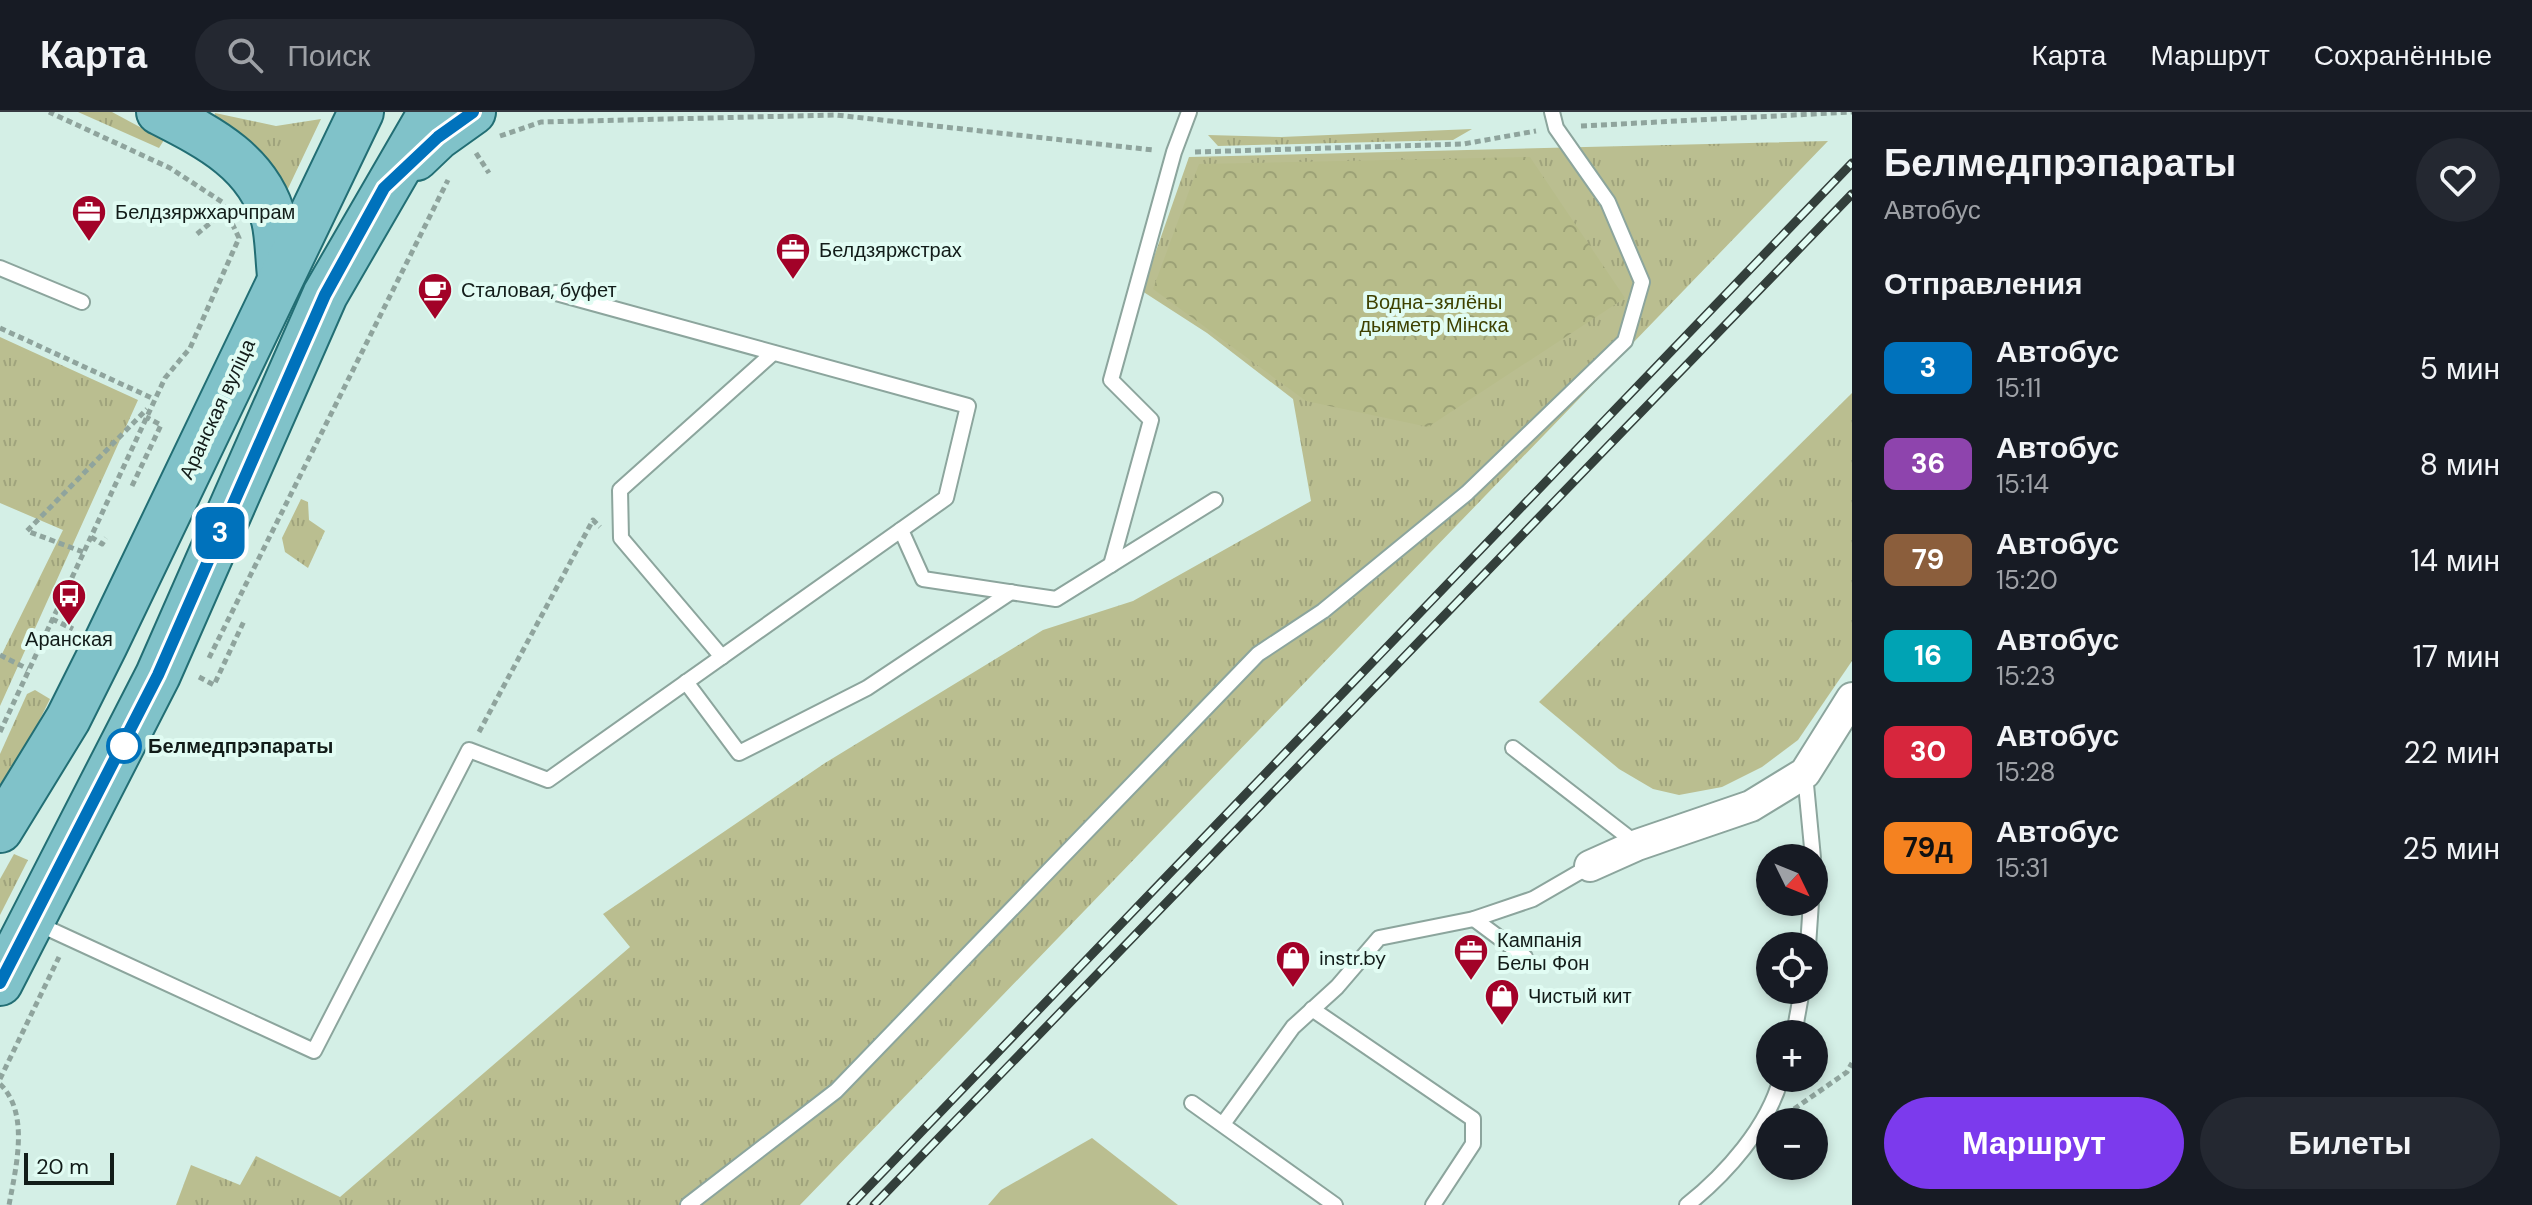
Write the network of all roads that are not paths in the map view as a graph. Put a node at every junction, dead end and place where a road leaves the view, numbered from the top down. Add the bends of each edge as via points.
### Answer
1 (159, 112) edge
2 (361, 112) edge
3 (431, 112) edge
4 (1189, 112) edge
5 (1552, 112) edge
6 (481, 137) edge
7 (384, 188) junction
8 (0, 268) edge
9 (280, 276) junction
10 (556, 293) dead end
11 (82, 302) dead end
12 (773, 353) junction
13 (1215, 500) dead end
14 (901, 530) junction
15 (1111, 565) junction
16 (1011, 592) junction
17 (722, 657) junction
18 (686, 682) junction
19 (1852, 698) edge
20 (1513, 748) dead end
21 (1805, 773) junction
22 (0, 830) edge
23 (1812, 844) edge
24 (1637, 845) junction
25 (1590, 866) joint
26 (1474, 919) junction
27 (50, 929) junction
28 (1525, 957) dead end
29 (0, 983) edge
30 (1312, 1009) junction
31 (1774, 1092) edge
32 (1192, 1103) dead end
33 (1223, 1124) junction
34 (688, 1205) edge
35 (1335, 1205) edge
36 (1433, 1205) edge
37 (1687, 1205) edge

1 - 9 main road via 232,153 253,176 274,219
2 - 9 main road, Аранская вуліца
3 - 7 main road
4 - 15 lane via 1111,380 1151,420
5 - 34 lane via 1556,128 1608,202 1642,282 1625,341 1467,493 1323,611 1258,654 836,1091
6 - 7 main road via 438,137
7 - 27 main road via 325,295
8 - 11 lane
9 - 22 main road, Аранская вуліца via 68,719
10 - 12 lane
12 - 14 lane via 968,406 946,498
12 - 17 lane via 620,490 621,538
13 - 15 lane
14 - 16 lane via 923,579
14 - 17 lane
15 - 16 lane via 1056,599
16 - 18 lane via 867,688 739,753
17 - 18 lane
18 - 27 lane via 548,780 469,750 314,1051
19 - 21 street
20 - 24 lane
21 - 23 lane
21 - 24 street via 1751,806
24 - 25 street
25 - 26 lane via 1533,899
26 - 28 lane
26 - 30 lane via 1379,938
27 - 29 main road
30 - 33 lane via 1293,1027
30 - 36 lane via 1473,1119 1473,1144
31 - 37 lane via 1749,1140
32 - 33 lane
33 - 35 lane

